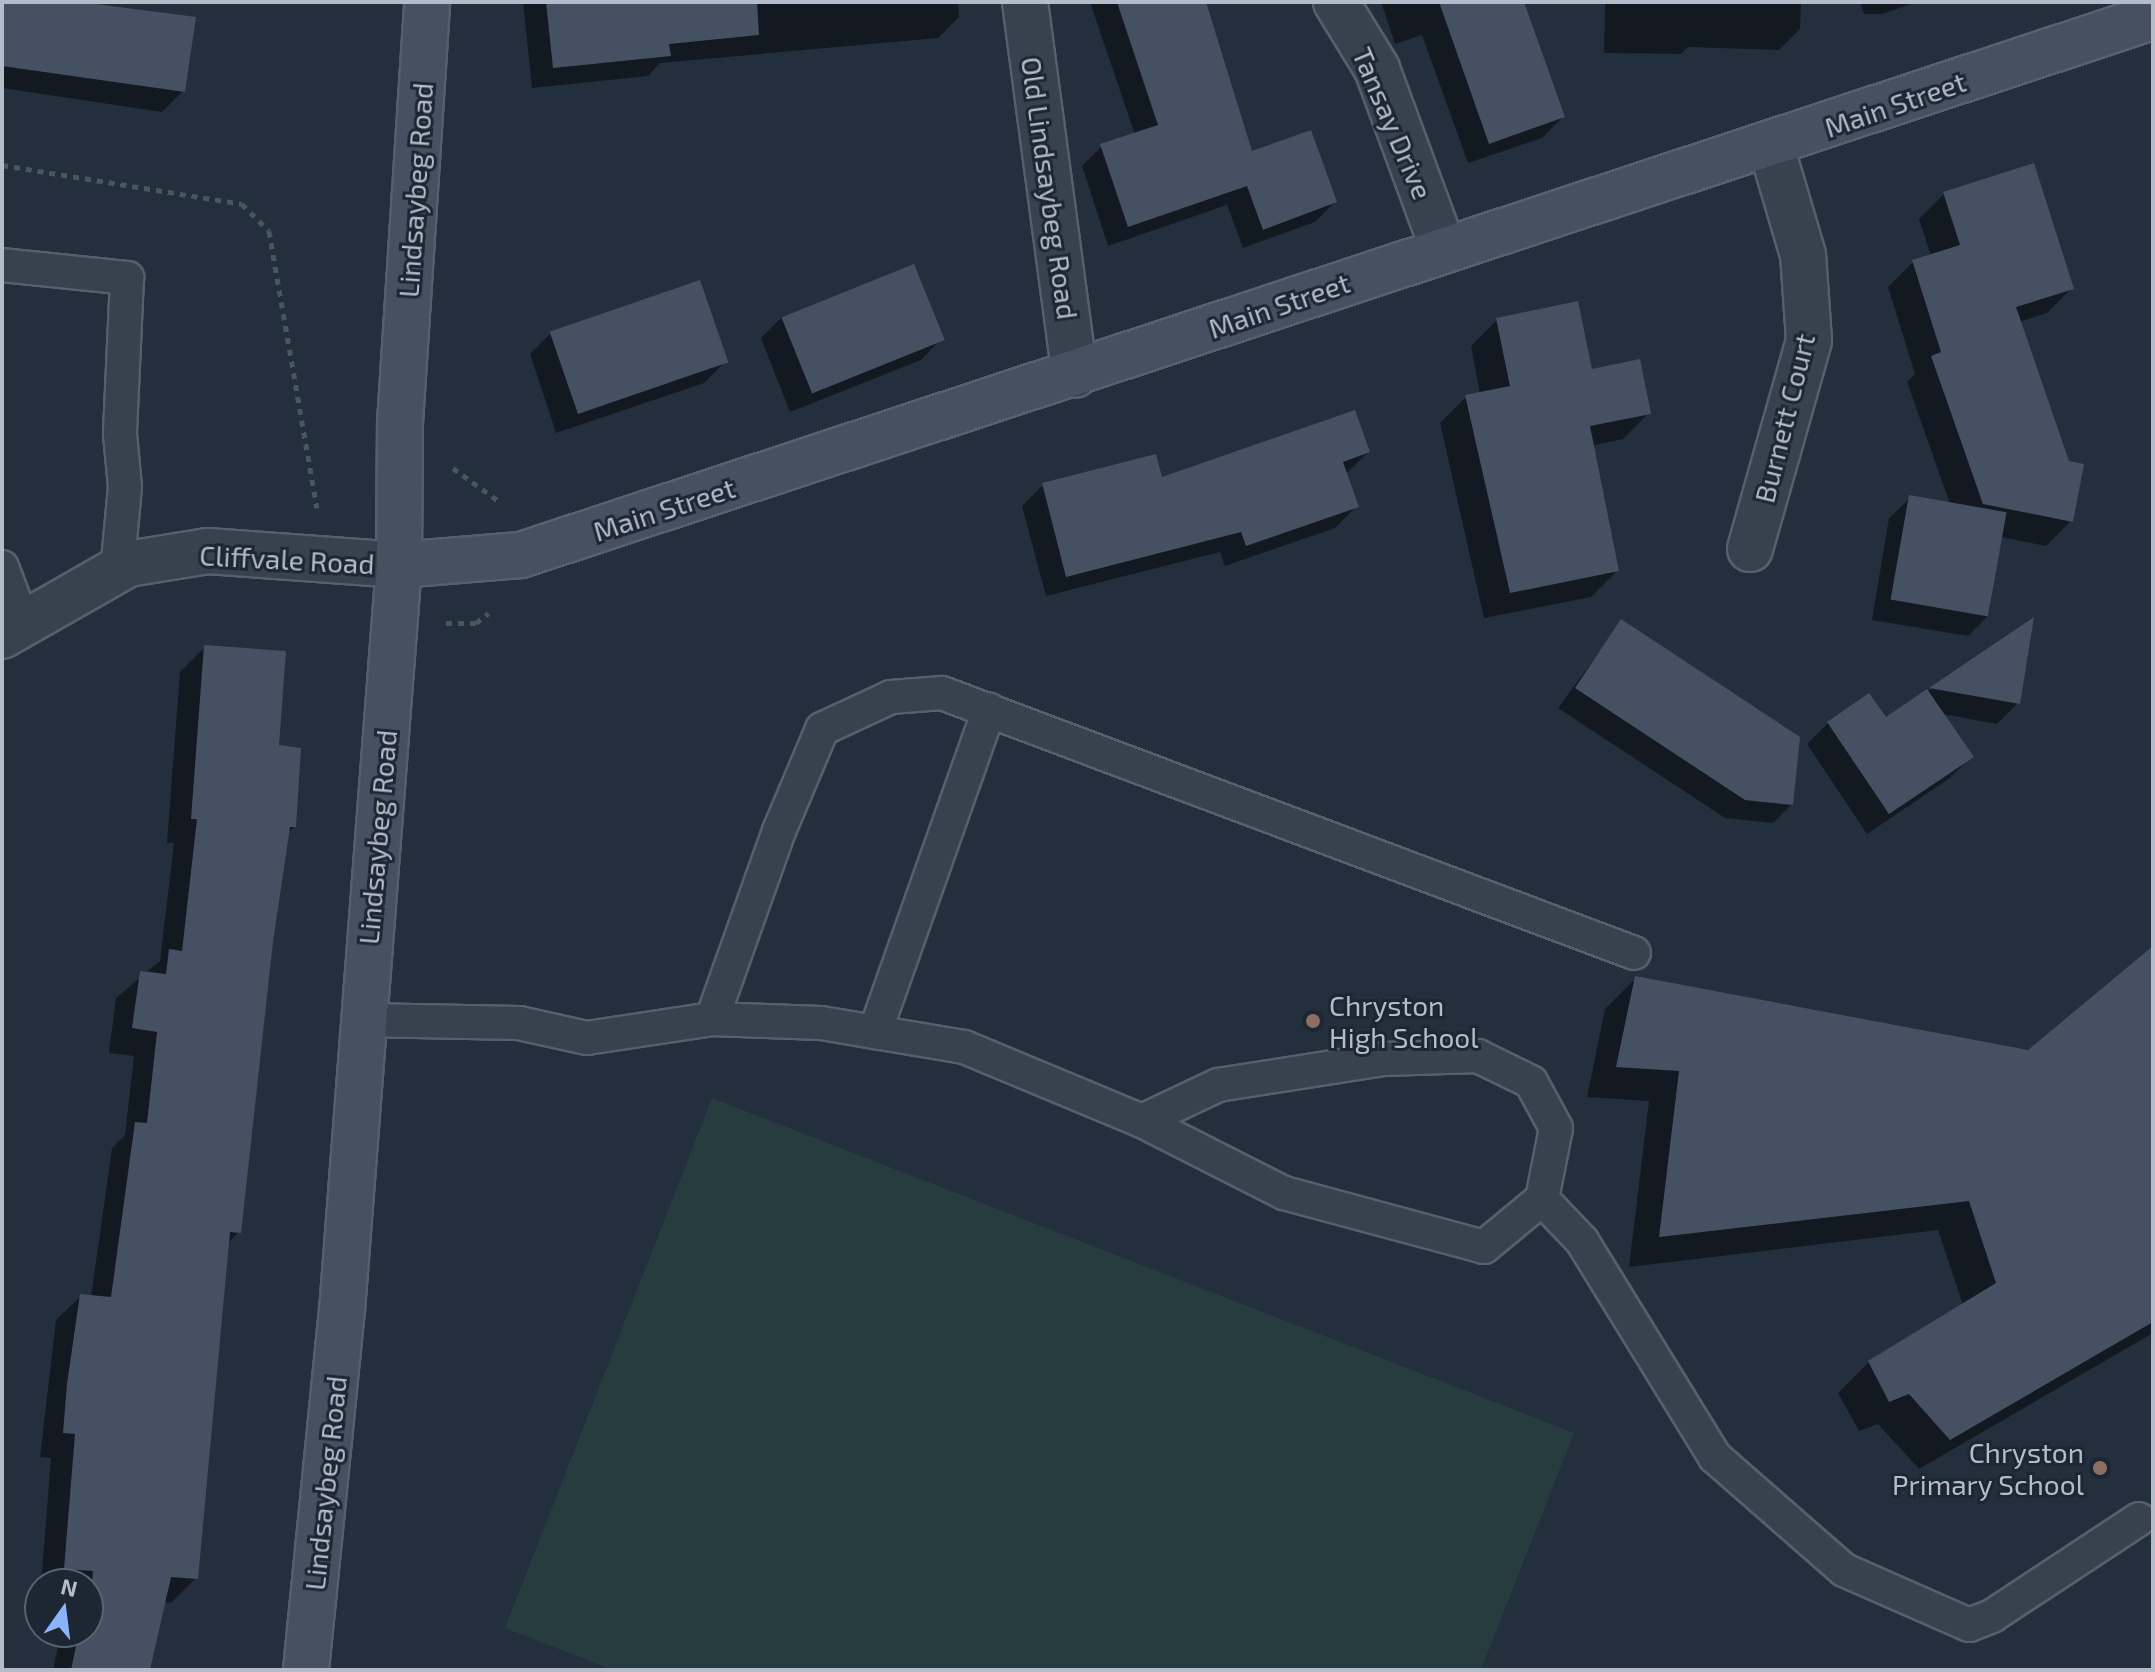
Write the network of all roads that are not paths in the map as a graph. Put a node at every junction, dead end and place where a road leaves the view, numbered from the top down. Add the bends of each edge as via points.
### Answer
1 (427, 2) edge
2 (1025, 2) edge
3 (1336, 2) edge
4 (2153, 17) edge
5 (1771, 146) junction
6 (1443, 248) junction
7 (2, 265) edge
8 (1075, 375) junction
9 (1750, 549) dead end
10 (399, 565) junction
11 (2, 567) edge
12 (117, 571) junction
13 (13, 630) edge
14 (989, 710) junction
15 (1634, 953) dead end
16 (712, 1019) junction
17 (362, 1020) junction
18 (875, 1032) junction
19 (1142, 1121) junction
20 (1542, 1199) junction
21 (2139, 1519) dead end
22 (306, 1670) edge

1 - 10 street, Lindsaybeg Road via 400,423
2 - 8 street, Old Lindsaybeg Road
3 - 6 street, Tansay Drive via 1377,69
4 - 5 street, Main Street
5 - 6 street, Main Street
5 - 9 street, Burnett Court via 1803,255 1809,340
6 - 8 street, Main Street
7 - 12 lane via 127,278 120,434 125,487
8 - 10 street, Main Street via 521,555
10 - 12 street, Cliffvale Road via 208,551
10 - 17 street, Lindsaybeg Road
11 - 13 lane
12 - 13 street, Cliffvale Road
14 - 15 lane
14 - 16 lane via 942,693 891,697 822,729 779,831
14 - 18 lane
16 - 17 lane via 587,1038 519,1023
16 - 18 lane
17 - 22 street, Lindsaybeg Road via 342,1311
18 - 19 lane via 964,1047
19 - 20 lane via 1284,1193 1484,1247
19 - 20 lane via 1218,1085 1384,1059 1478,1056 1531,1082 1556,1128
20 - 21 lane via 1582,1241 1715,1457 1844,1570 1969,1625 1992,1616

